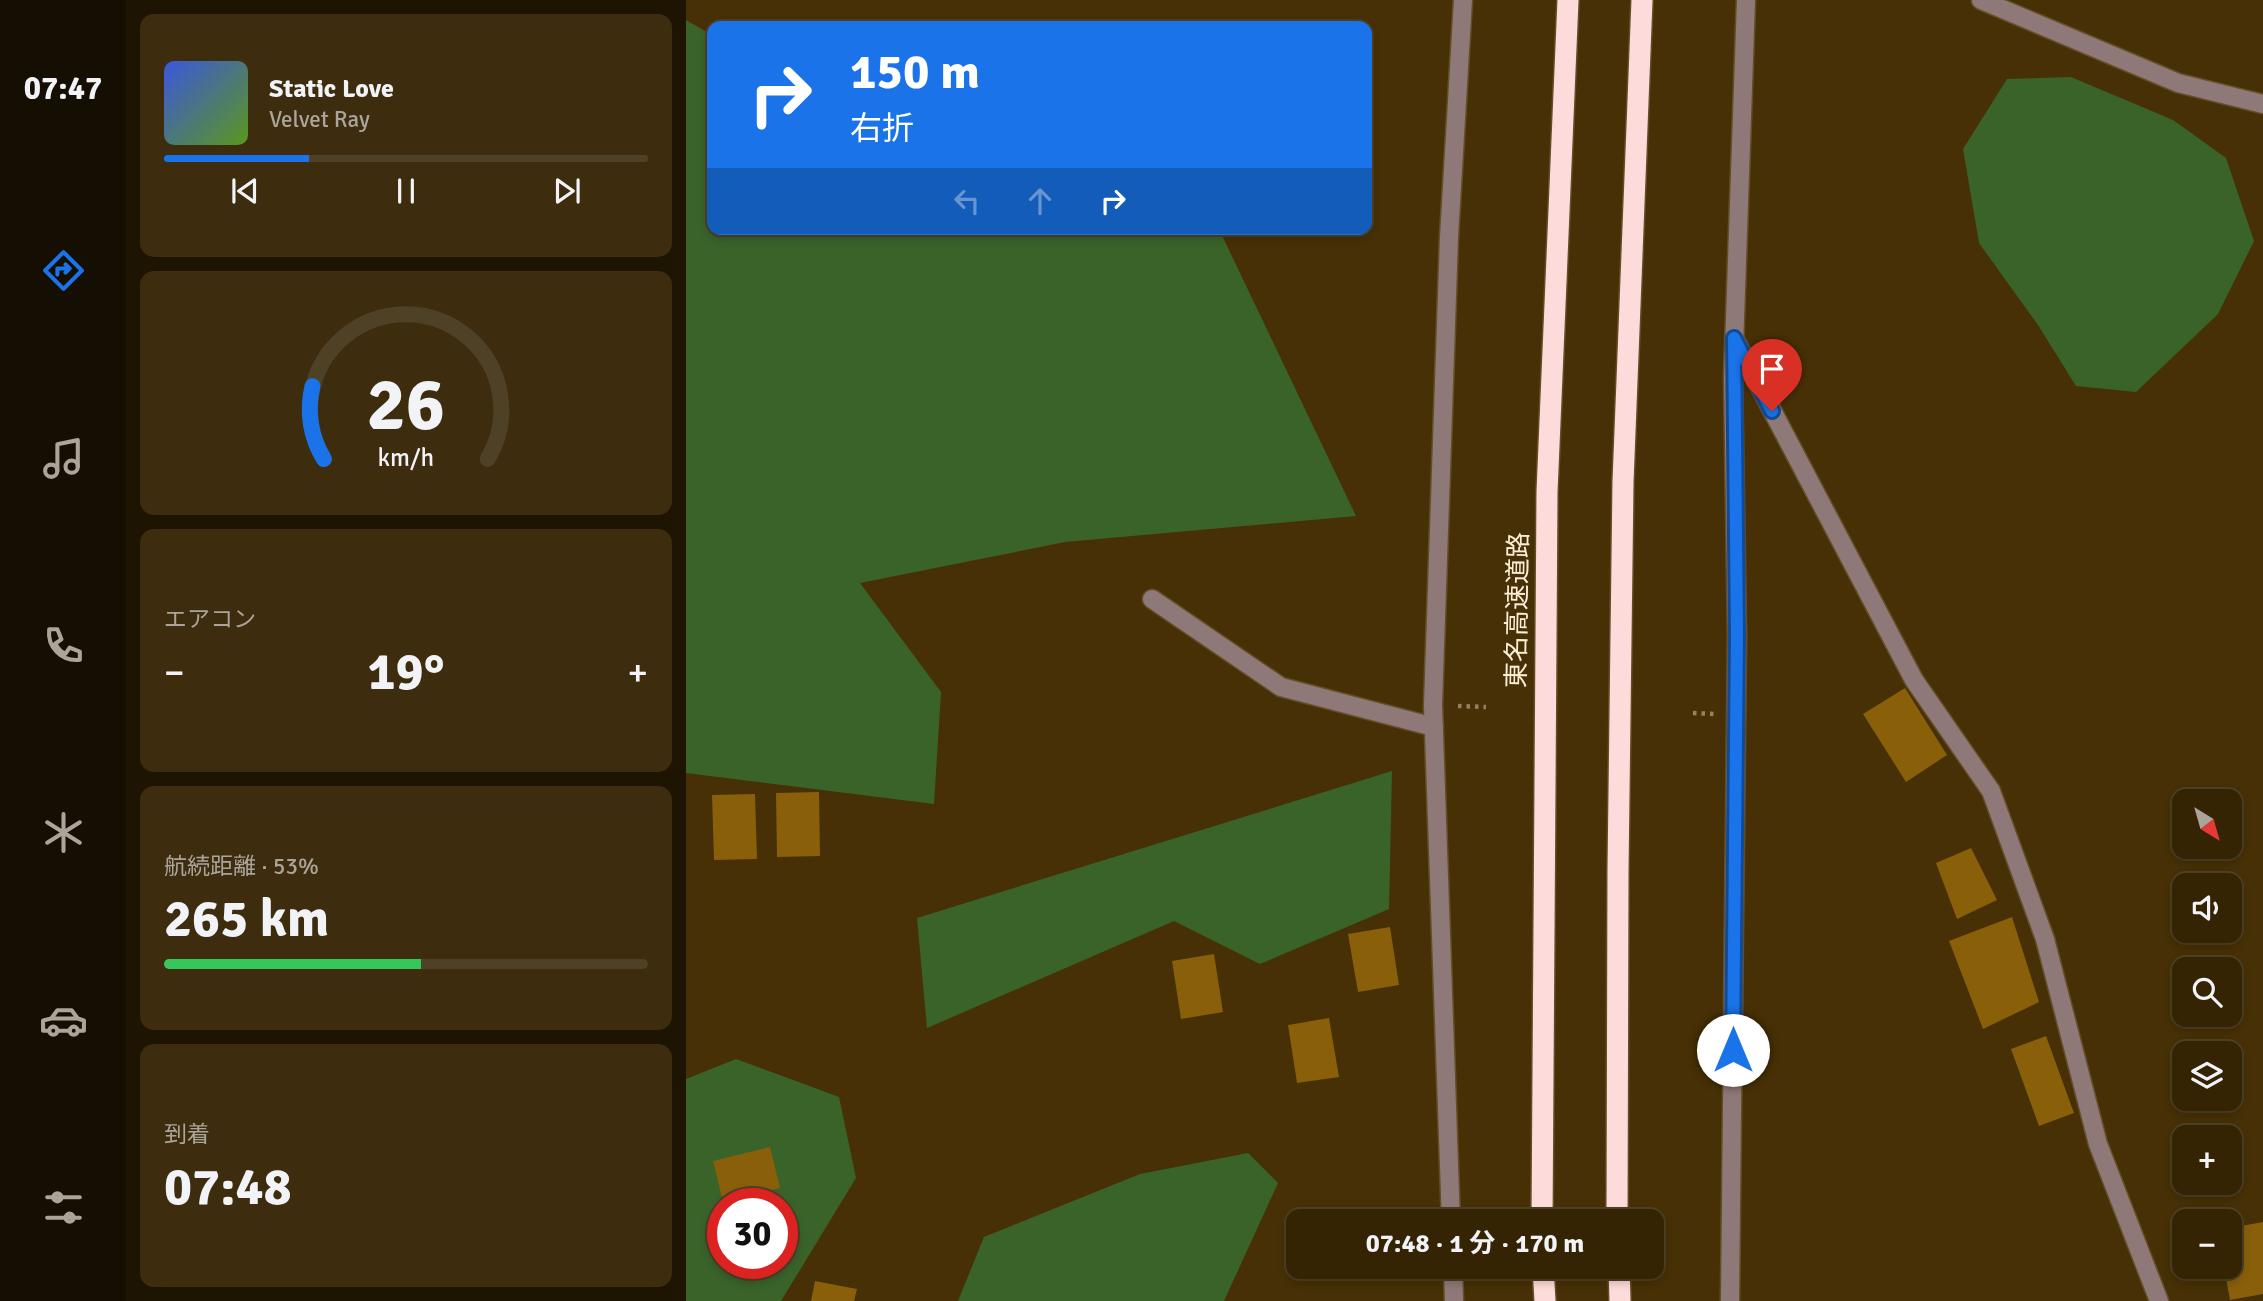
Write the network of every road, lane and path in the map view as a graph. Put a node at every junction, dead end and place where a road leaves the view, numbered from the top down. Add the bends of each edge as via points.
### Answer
1 (1462, 0) edge
2 (1568, 0) edge
3 (1642, 0) edge
4 (1746, 0) edge
5 (1981, 0) edge
6 (2263, 104) edge
7 (1734, 338) junction
8 (1152, 600) dead end
9 (1434, 727) junction
10 (1451, 1209) edge
11 (1542, 1209) edge
12 (1617, 1209) edge
13 (1453, 1279) edge
14 (1544, 1279) edge
15 (1619, 1279) edge
16 (1454, 1301) edge
17 (1545, 1301) edge
18 (1620, 1301) edge
19 (1730, 1301) edge
20 (2159, 1301) edge

1 - 9 street via 1449,237
2 - 11 highway, 東名高速道路 via 1547,492
3 - 12 highway via 1623,482
4 - 7 street
5 - 6 street via 2178,83
7 - 19 street via 1737,635
7 - 20 street via 1913,680 1991,791 2045,939 2098,1144
8 - 9 street via 1281,687
9 - 10 street
13 - 16 street
14 - 17 highway
15 - 18 highway

